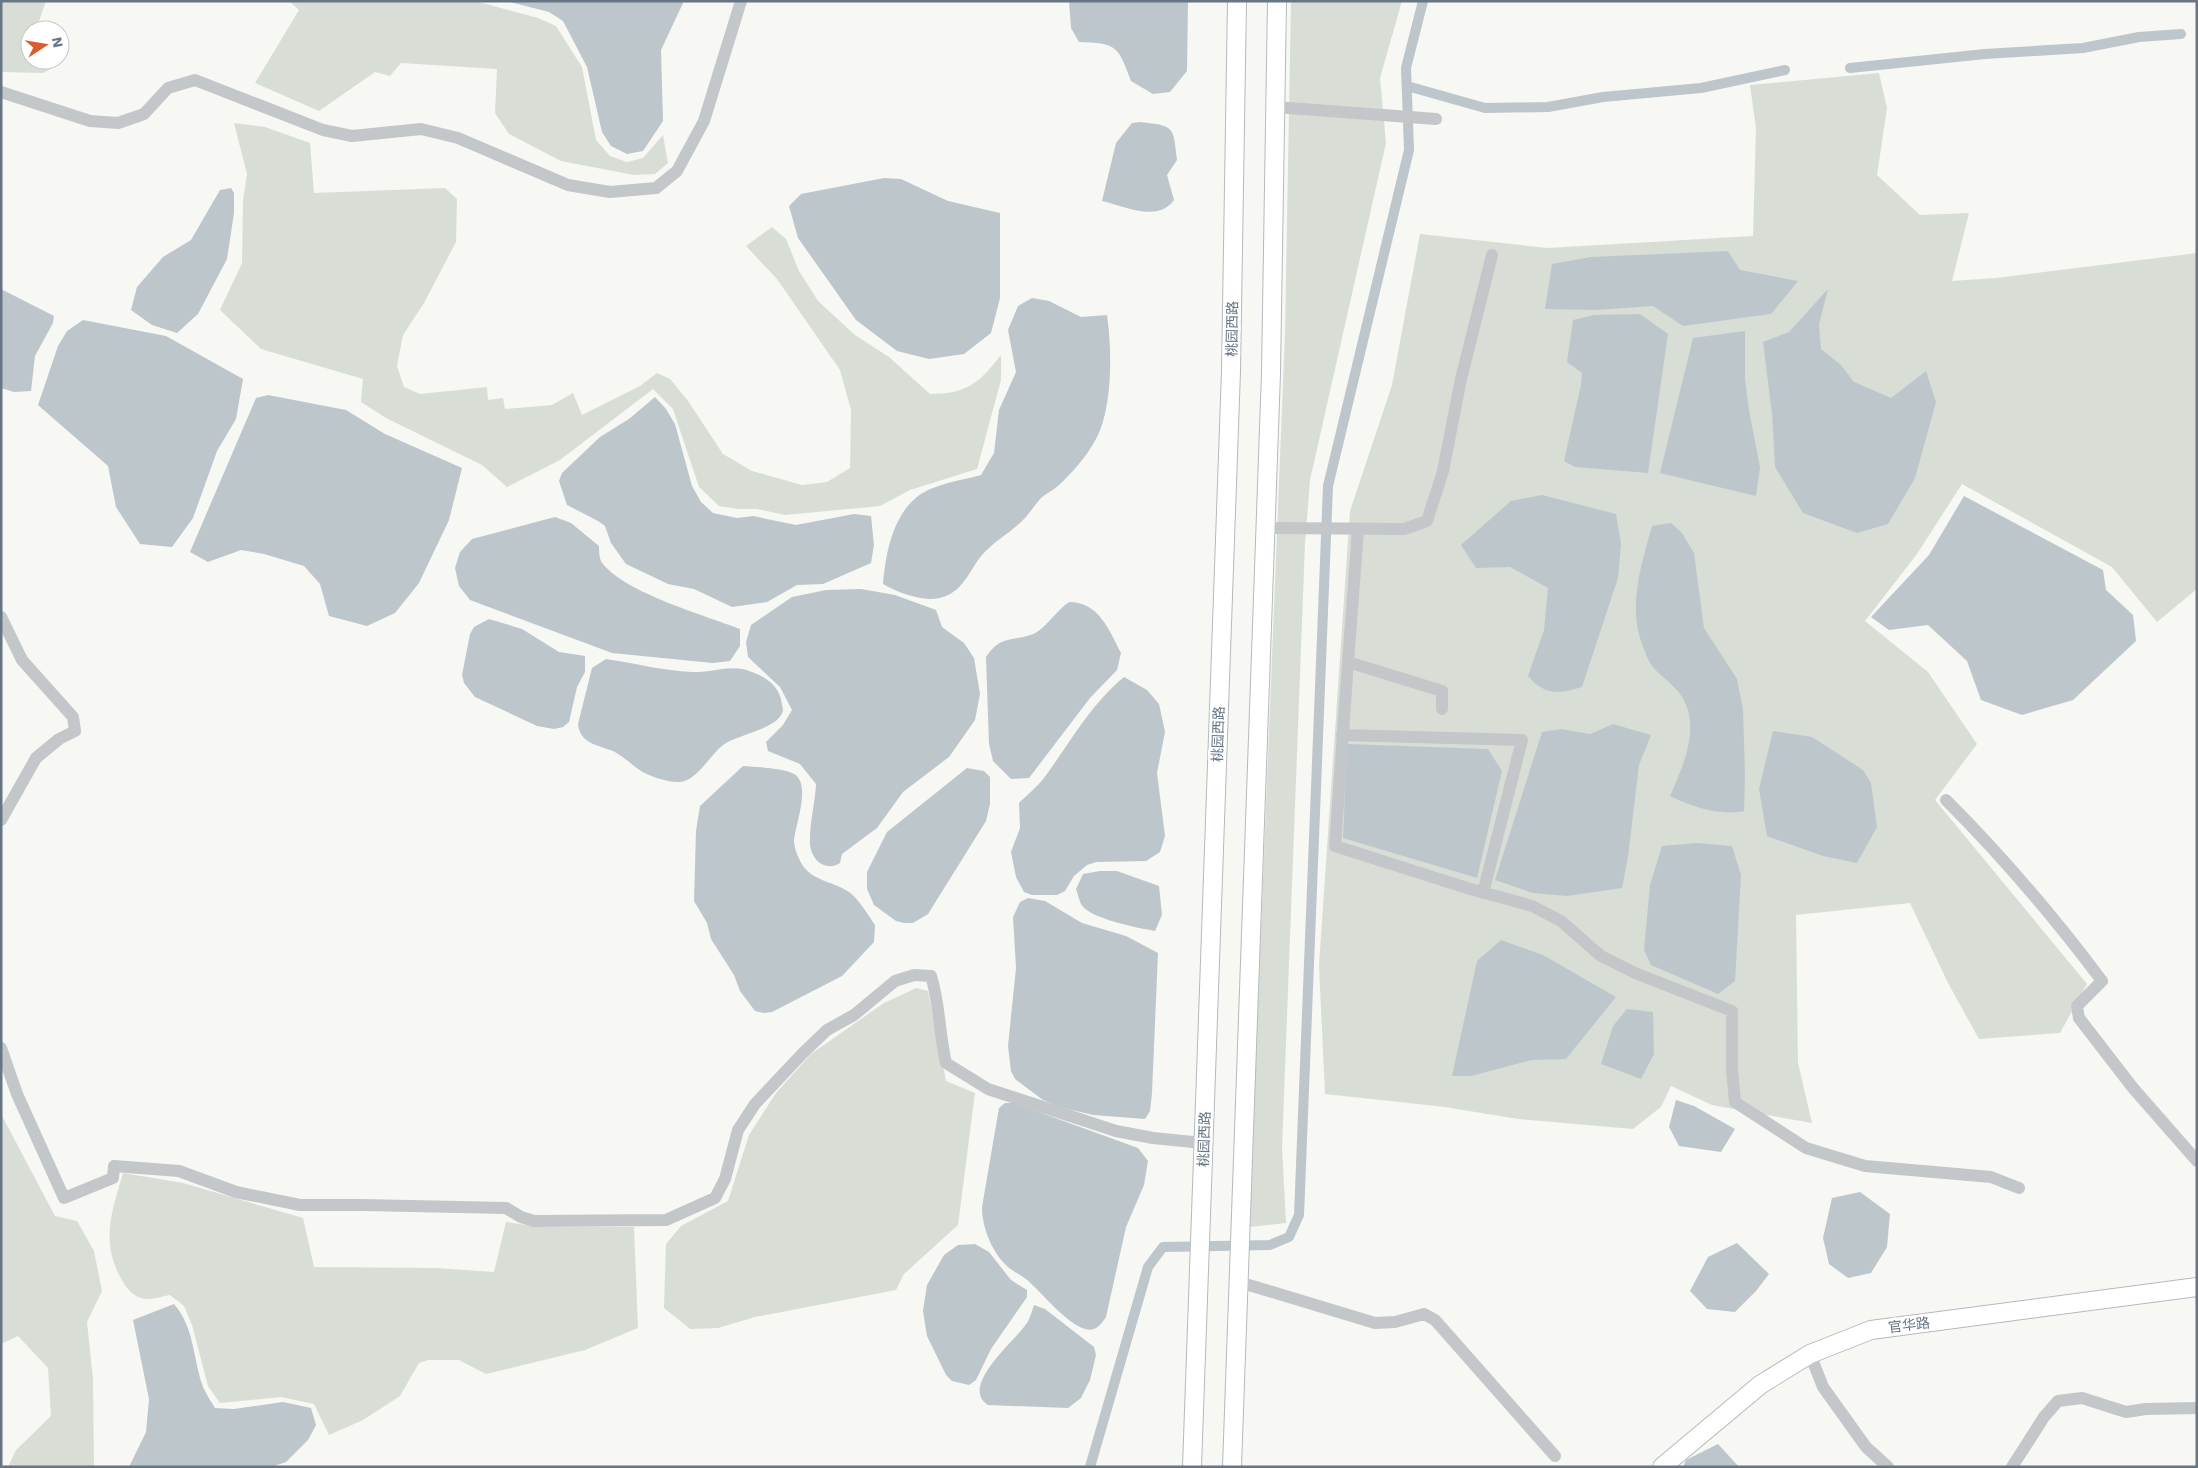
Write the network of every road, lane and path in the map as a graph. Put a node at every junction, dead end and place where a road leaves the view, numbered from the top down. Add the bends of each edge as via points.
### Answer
1 (741, 1) edge
2 (1237, 1) edge
3 (1276, 1) edge
4 (1, 92) edge
5 (1275, 106) junction
6 (1436, 119) dead end
7 (1492, 254) dead end
8 (1266, 528) junction
9 (1358, 530) junction
10 (1, 617) edge
11 (1348, 662) junction
12 (1442, 709) dead end
13 (1342, 735) junction
14 (1946, 800) dead end
15 (1, 820) edge
16 (1483, 893) junction
17 (1, 1048) edge
18 (1203, 1143) junction
19 (2197, 1161) edge
20 (2019, 1188) dead end
21 (1239, 1275) junction
22 (2197, 1287) edge
23 (1810, 1354) junction
24 (2197, 1408) edge
25 (1555, 1456) dead end
26 (1192, 1467) edge
27 (1232, 1467) edge
28 (1662, 1467) edge
29 (1888, 1467) edge
30 (2012, 1467) edge

1 - 4 street via 704,121 677,171 656,188 610,192 568,185 458,138 421,129 352,136 323,130 195,80 168,88 144,114 118,123 90,121
2 - 18 main road, 桃园西路 via 1231,372
3 - 5 main road
5 - 6 street
5 - 8 main road
7 - 9 street via 1461,378 1443,471 1427,521 1404,529
8 - 9 street
8 - 21 main road
9 - 11 street
10 - 15 street via 22,660 73,717 75,730 36,758
11 - 12 street via 1442,691
11 - 13 street
13 - 16 street via 1335,846
13 - 16 street via 1522,740
14 - 19 street via 1987,841 2056,920 2102,981 2077,1006 2079,1018 2133,1088
16 - 20 street via 1532,906 1560,921 1601,956 1635,974 1732,1011 1735,1102 1806,1148 1865,1166 1992,1177
17 - 18 street via 17,1094 64,1198 113,1178 114,1166 179,1171 236,1192 300,1205 506,1208 534,1221 666,1220 715,1198 725,1179 738,1130 755,1104 827,1030 854,1015 895,981 914,975 931,976 946,1063 988,1089 1116,1132
18 - 26 main road, 桃园西路
21 - 25 street via 1376,1323 1395,1322 1424,1314 1435,1320
21 - 27 main road
22 - 23 main road, 官华路 via 1871,1330
23 - 28 main road, 官华路 via 1760,1385
23 - 29 street via 1823,1387 1866,1447
24 - 30 street via 2126,1412 2082,1398 2058,1401

